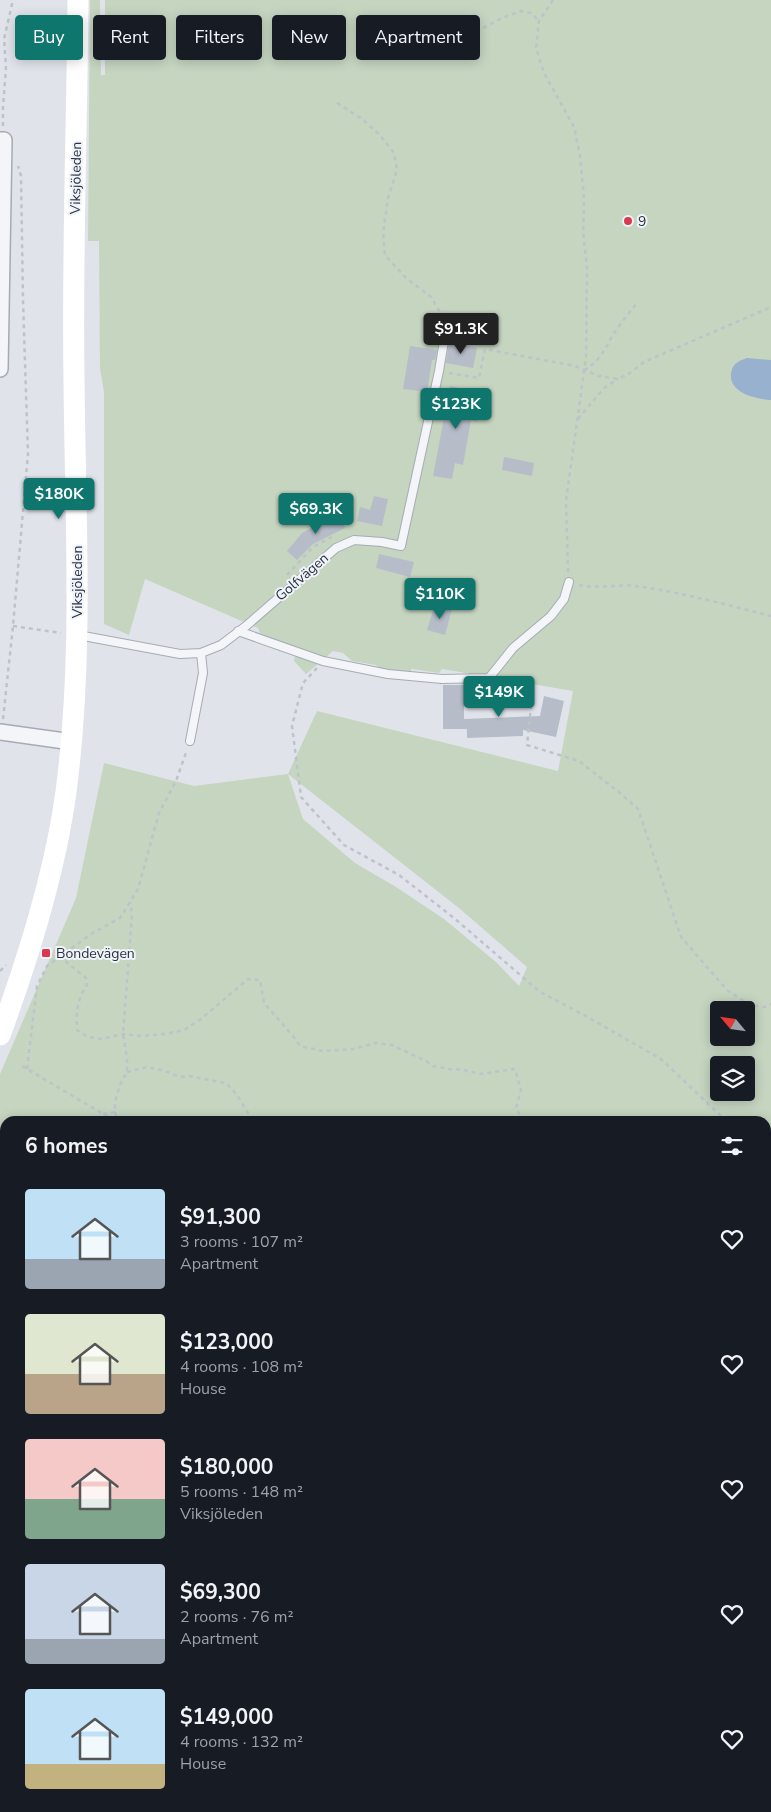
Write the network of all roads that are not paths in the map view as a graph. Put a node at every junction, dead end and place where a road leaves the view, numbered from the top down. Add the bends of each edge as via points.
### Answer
1 (78, 0) edge
2 (2, 144) edge
3 (445, 319) road end
4 (0, 351) edge
5 (0, 369) edge
6 (568, 582) road end
7 (238, 630) junction
8 (76, 635) junction
9 (201, 653) junction
10 (1, 732) edge
11 (190, 741) road end
12 (72, 742) junction
13 (0, 1035) edge

1 - 8 main road, Viksjöleden via 74,376 78,568
2 - 4 street
3 - 7 lane, Golfvägen via 439,371 401,546 354,540 336,548
4 - 5 street
6 - 7 lane via 564,599 551,616 513,648 489,678 442,679 388,674 323,661
7 - 9 lane, Golfvägen via 221,645
8 - 9 lane, Golfvägen via 180,654
8 - 12 main road, Viksjöleden
9 - 11 lane via 202,674
10 - 12 street
12 - 13 main road, Viksjöleden via 56,852 23,973

